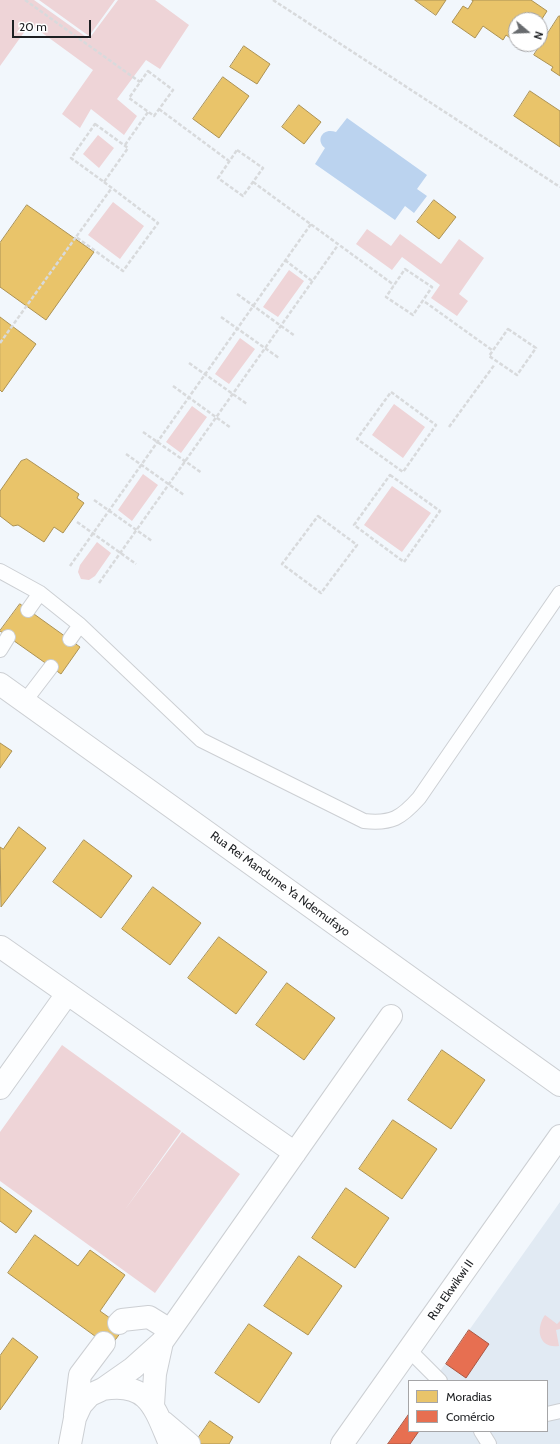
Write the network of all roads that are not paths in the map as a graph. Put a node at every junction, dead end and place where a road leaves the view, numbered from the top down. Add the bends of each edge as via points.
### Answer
1 (0, 571) edge
2 (40, 593) junction
3 (560, 593) edge
4 (28, 610) dead end
5 (80, 625) junction
6 (8, 637) dead end
7 (70, 639) dead end
8 (0, 650) edge
9 (51, 667) dead end
10 (0, 684) edge
11 (25, 701) junction
12 (0, 947) edge
13 (67, 994) junction
14 (391, 1016) dead end
15 (560, 1085) edge
16 (0, 1088) edge
17 (560, 1136) edge
18 (295, 1153) junction
19 (120, 1323) dead end
20 (166, 1336) junction
21 (104, 1343) dead end
22 (408, 1349) junction
23 (439, 1380) edge
24 (103, 1389) junction
25 (156, 1412) junction
26 (560, 1412) edge
27 (548, 1414) edge
28 (482, 1432) edge
29 (73, 1434) edge
30 (158, 1444) edge
31 (170, 1444) edge
32 (189, 1444) edge
33 (342, 1444) edge
34 (489, 1444) edge

1 - 2 lane
2 - 4 lane
2 - 5 lane
3 - 5 lane via 419,798 405,813 381,823 364,821 201,740
5 - 7 lane
6 - 8 lane
9 - 11 lane
10 - 11 street, Rua Rei Mandume Ya Ndemufayo
11 - 15 street, Rua Rei Mandume Ya Ndemufayo
12 - 13 street
13 - 16 street
13 - 18 street
14 - 18 street
17 - 22 street, Rua Ekwikwi II
18 - 20 street
19 - 20 street via 122,1320 149,1317
20 - 24 street via 133,1368
20 - 25 street via 155,1374
21 - 29 street via 80,1375
22 - 23 lane
22 - 33 street, Rua Ekwikwi II
24 - 25 street via 116,1386 130,1388 142,1394
24 - 29 street via 90,1395 81,1405
25 - 30 street via 160,1434
25 - 31 street
25 - 32 street
26 - 27 lane
28 - 34 lane

